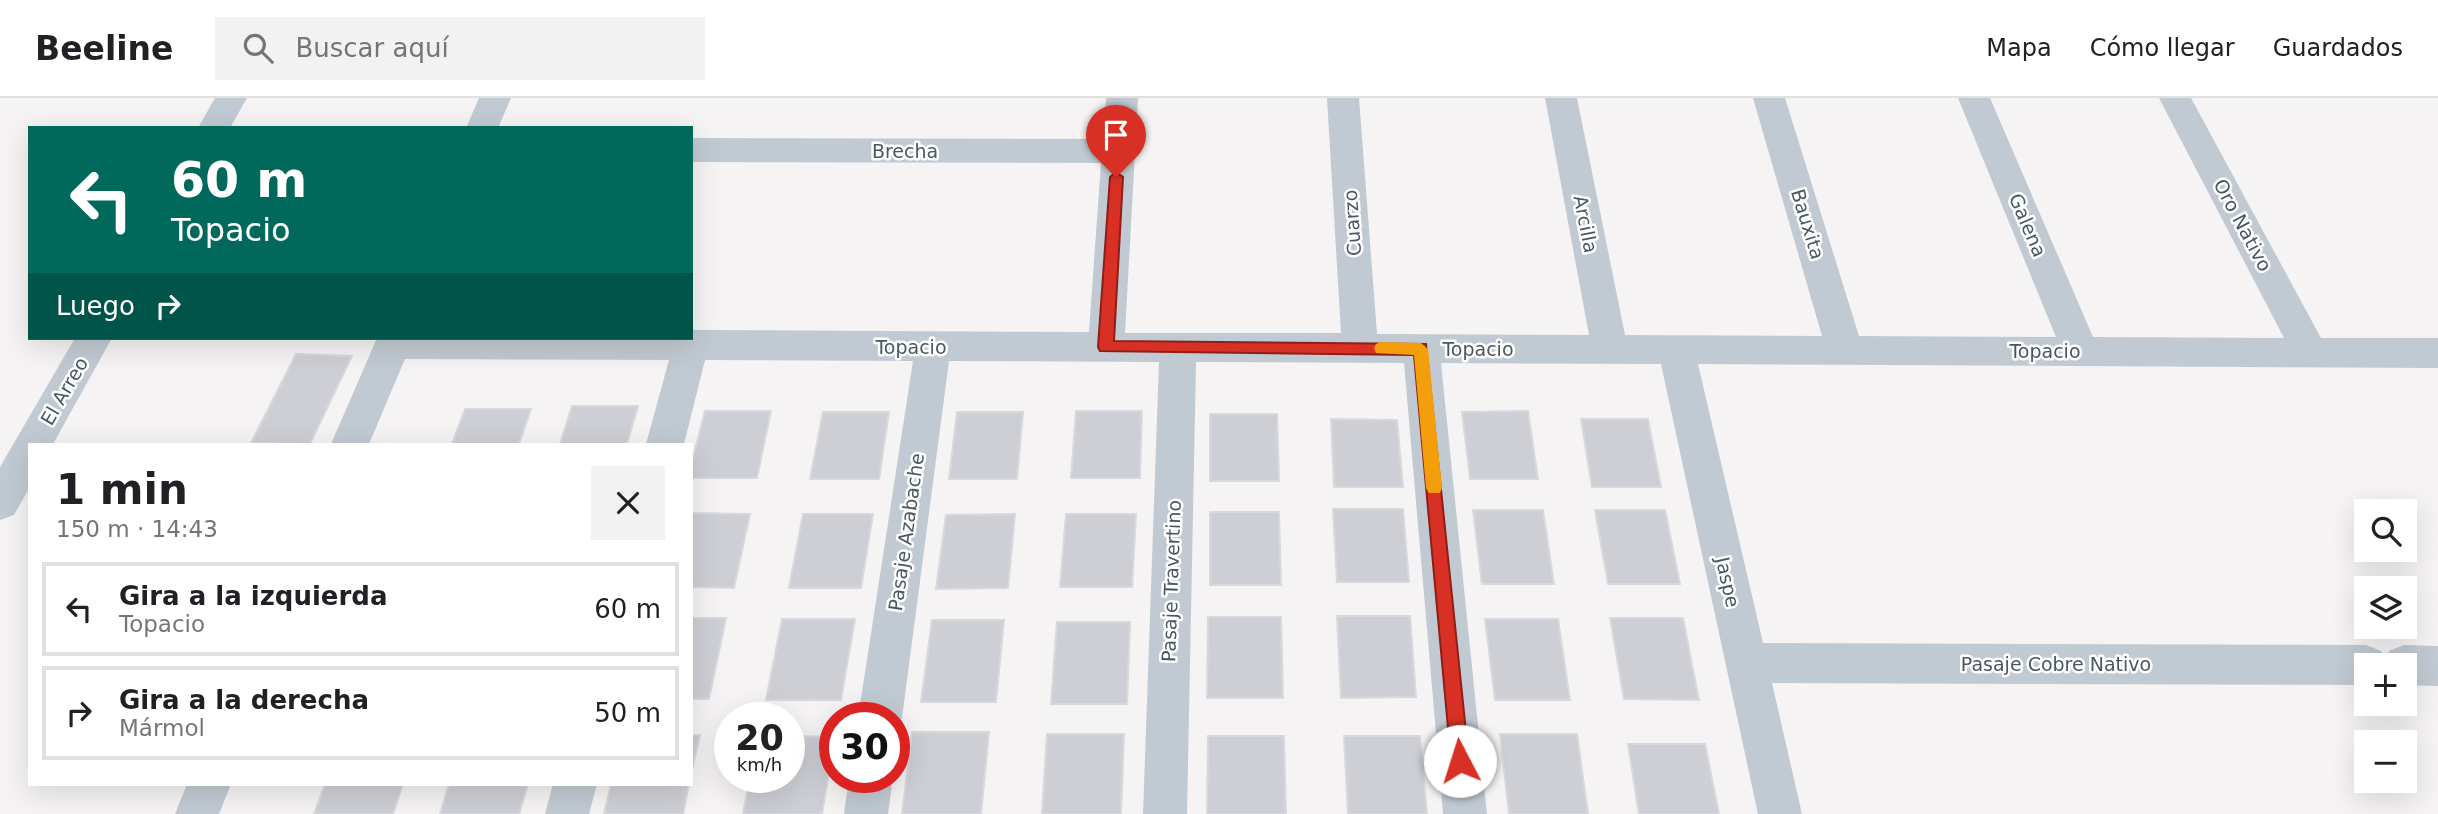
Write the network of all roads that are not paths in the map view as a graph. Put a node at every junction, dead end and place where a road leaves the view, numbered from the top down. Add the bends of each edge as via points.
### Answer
1 (231, 98) edge
2 (495, 98) edge
3 (1122, 98) edge
4 (1343, 98) edge
5 (1561, 98) edge
6 (1769, 98) edge
7 (1975, 98) edge
8 (2175, 98) edge
9 (215, 126) edge
10 (483, 126) edge
11 (693, 150) edge
12 (1118, 151) junction
13 (93, 340) edge
14 (394, 341) edge
15 (691, 345) junction
16 (933, 347) junction
17 (1106, 347) junction
18 (1178, 348) junction
19 (1360, 348) junction
20 (1421, 349) junction
21 (1610, 349) junction
22 (1676, 350) junction
23 (1845, 351) junction
24 (2081, 352) junction
25 (2311, 352) junction
26 (2438, 353) edge
27 (34, 443) edge
28 (350, 443) edge
29 (665, 443) edge
30 (28, 456) edge
31 (8, 501) edge
32 (1746, 663) junction
33 (2354, 665) edge
34 (2417, 665) edge
35 (2438, 666) edge
36 (882, 702) edge
37 (208, 786) edge
38 (574, 786) edge
39 (869, 793) edge
40 (197, 814) edge
41 (567, 814) edge
42 (866, 814) edge
43 (1165, 814) edge
44 (1465, 814) edge
45 (1780, 814) edge

1 - 9 street
2 - 10 street
3 - 12 street
4 - 19 street, Cuarzo
5 - 21 street, Arcilla
6 - 23 street, Bauxita
7 - 24 street, Galena
8 - 25 street, Oro Nativo
11 - 12 street, Brecha
12 - 17 street
13 - 27 street, El Arreo
14 - 15 street, Topacio
14 - 28 street
15 - 16 street, Topacio
15 - 29 street
16 - 17 street, Topacio
16 - 36 street, Pasaje Azabache
17 - 18 street, Topacio
18 - 19 street, Topacio
18 - 43 street, Pasaje Travertino
19 - 20 street, Topacio
20 - 21 street, Topacio
20 - 44 street
21 - 22 street, Topacio
22 - 23 street, Topacio
22 - 32 street, Jaspe
23 - 24 street, Topacio
24 - 25 street, Topacio
25 - 26 street, Topacio
30 - 31 street
32 - 33 street, Pasaje Cobre Nativo
32 - 45 street, Jaspe
34 - 35 street
37 - 40 street
38 - 41 street
39 - 42 street

